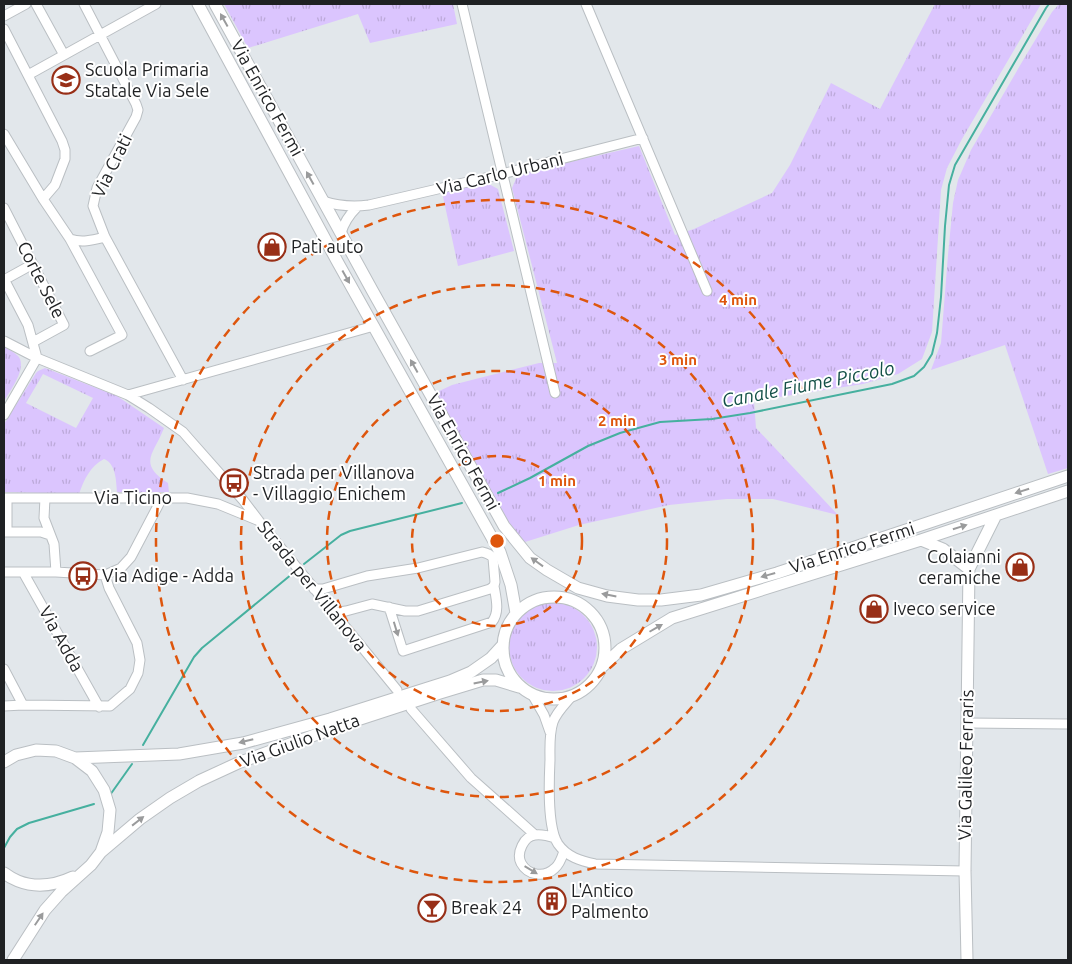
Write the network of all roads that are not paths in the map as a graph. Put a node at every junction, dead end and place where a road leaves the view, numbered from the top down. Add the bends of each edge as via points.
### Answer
1 (26, 4) edge
2 (36, 4) edge
3 (84, 4) edge
4 (156, 4) edge
5 (198, 4) edge
6 (215, 4) edge
7 (462, 4) edge
8 (586, 4) edge
9 (4, 16) edge
10 (4, 29) edge
11 (100, 35) junction
12 (64, 55) junction
13 (28, 75) junction
14 (4, 134) edge
15 (643, 138) junction
16 (502, 174) junction
17 (43, 199) junction
18 (323, 201) junction
19 (358, 207) junction
20 (4, 208) edge
21 (341, 233) junction
22 (105, 237) junction
23 (70, 239) junction
24 (33, 264) junction
25 (4, 279) edge
26 (707, 292) dead end
27 (374, 326) junction
28 (4, 341) edge
29 (32, 342) junction
30 (90, 351) dead end
31 (37, 358) junction
32 (183, 380) junction
33 (555, 393) dead end
34 (128, 395) junction
35 (4, 415) edge
36 (1068, 476) edge
37 (1068, 491) edge
38 (5, 498) edge
39 (44, 498) junction
40 (162, 498) junction
41 (996, 515) junction
42 (258, 521) junction
43 (5, 532) edge
44 (50, 535) junction
45 (921, 540) junction
46 (969, 569) junction
47 (4, 572) edge
48 (23, 572) junction
49 (56, 572) junction
50 (105, 575) junction
51 (494, 586) junction
52 (578, 588) junction
53 (314, 589) junction
54 (559, 597) junction
55 (390, 607) junction
56 (588, 609) junction
57 (334, 613) junction
58 (516, 613) junction
59 (502, 646) junction
60 (603, 666) junction
61 (4, 669) edge
62 (519, 687) junction
63 (396, 690) dead end
64 (532, 694) junction
65 (571, 697) junction
66 (22, 705) junction
67 (4, 706) edge
68 (99, 707) junction
69 (411, 709) dead end
70 (967, 723) junction
71 (1068, 724) edge
72 (550, 735) junction
73 (4, 751) edge
74 (16, 755) junction
75 (74, 758) junction
76 (4, 762) edge
77 (534, 834) junction
78 (555, 838) junction
79 (564, 851) junction
80 (100, 852) junction
81 (965, 872) junction
82 (4, 873) edge
83 (79, 874) junction
84 (13, 960) edge
85 (966, 960) edge

1 - 9 street
2 - 12 street
3 - 11 street, Via Crati
4 - 11 street
5 -> 27 main road, Via Enrico Fermi
18 -> 6 main road, Via Enrico Fermi
7 - 16 street
8 - 15 street
10 - 13 street
11 - 12 street
11 - 22 street, Via Crati via 138,110 97,188 93,206
12 - 13 street
13 - 17 street via 65,150 55,185
14 - 17 street
15 - 16 street, Via Carlo Urbani
15 - 26 street
16 - 19 street, Via Carlo Urbani
16 - 33 street
17 - 23 street
18 - 19 street, Via Carlo Urbani
18 - 21 main road, Via Enrico Fermi
19 - 21 street via 349,216
20 - 24 street, Corte Sele
52 -> 21 main road, Via Enrico Fermi via 530,558 504,526
22 - 23 street via 76,242
22 - 32 street, Via Crati
23 - 30 street via 122,334
24 - 25 street
24 - 29 street, Corte Sele via 64,325
25 - 29 street via 28,325
27 - 32 street
27 - 58 main road, Via Enrico Fermi via 500,552
28 - 31 street, Strada per Villanova
29 - 31 street
31 - 34 street, Strada per Villanova
31 - 35 street
32 - 34 street
34 - 42 street, Strada per Villanova via 183,432
36 -> 52 main road, Via Enrico Fermi via 701,595 638,600
37 - 41 main road, Via Enrico Fermi
38 - 39 street, Via Ticino
38 - 43 street
39 - 40 street, Via Ticino
39 - 44 street via 44,518
40 - 42 street, Via Ticino via 188,498 218,504
40 - 50 street via 131,557 121,568
45 -> 41 main road, Via Enrico Fermi
41 - 46 main road
42 - 53 street, Strada per Villanova
43 - 44 street
44 - 49 street via 54,544
45 - 46 main road via 943,549
60 -> 45 main road, Via Enrico Fermi via 621,649 672,618
46 - 70 main road, Via Galileo Ferraris
47 - 48 street
48 - 49 street
48 - 68 street, Via Adda
49 - 50 street
50 - 68 street via 137,643 140,660 130,689 110,706
51 - 53 street via 493,558 482,552
51 - 55 street via 418,611
55 -> 51 street via 403,651 492,622 497,608
52 - 54 main road
52 - 56 main road
53 - 57 street, Strada per Villanova
54 - 56 main road
54 - 58 main road via 536,600
55 - 57 street via 372,604
56 - 60 main road via 604,635 606,651
57 - 63 street, Strada per Villanova
58 - 59 main road via 509,622
59 - 62 main road via 504,661
59 -> 75 main road, Via Giulio Natta via 484,663 450,682 243,743 178,754
60 - 65 main road via 595,680
61 - 66 street
62 - 64 main road
80 -> 62 main road, Via Giulio Natta via 170,798 238,763 483,680
64 - 65 main road via 551,700
64 - 72 street via 544,715
65 - 72 street via 554,720
66 - 67 street
66 - 68 street
69 - 77 street via 471,778
70 - 71 street
70 - 81 main road, Via Galileo Ferraris
72 - 78 street via 549,799
73 - 74 main road
74 - 75 main road via 36,750 56,751
74 - 76 main road
75 - 80 main road via 92,771 104,790 110,810 108,832
77 - 78 street
77 -> 79 street via 522,844 520,851 520,862 534,874 542,875 554,870
78 - 79 street
79 - 81 street via 575,859 595,864
80 - 83 main road
81 - 85 main road, Via Galileo Ferraris
82 - 83 main road via 18,881 39,886 60,883
84 -> 83 main road via 45,910

